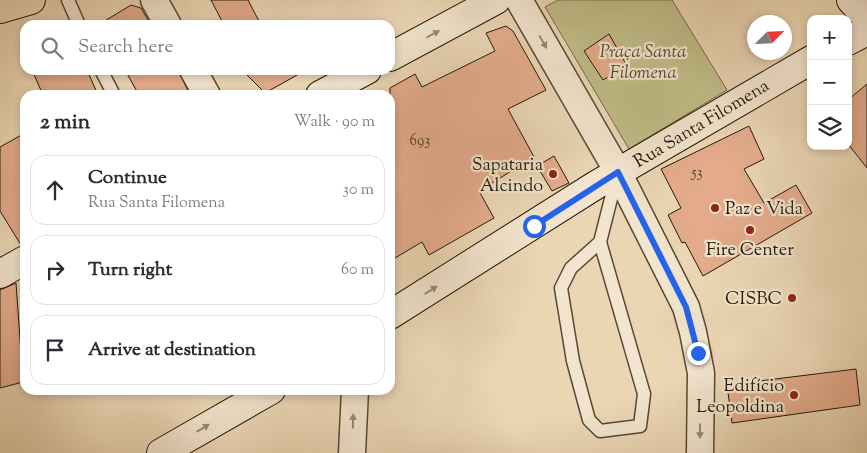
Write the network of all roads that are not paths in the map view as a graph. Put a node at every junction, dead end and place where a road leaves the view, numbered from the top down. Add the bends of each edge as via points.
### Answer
1 (31, 0) edge
2 (68, 0) edge
3 (154, 0) edge
4 (496, 0) edge
5 (519, 0) edge
6 (851, 0) edge
7 (0, 9) edge
8 (867, 18) edge
9 (77, 20) edge
10 (165, 20) edge
11 (867, 32) edge
12 (852, 39) edge
13 (395, 54) edge
14 (807, 62) edge
15 (104, 75) edge
16 (197, 75) edge
17 (357, 75) edge
18 (112, 90) edge
19 (204, 90) edge
20 (329, 90) edge
21 (618, 172) junction
22 (600, 242) junction
23 (20, 263) edge
24 (0, 274) edge
25 (395, 312) edge
26 (262, 395) edge
27 (355, 395) edge
28 (161, 453) edge
29 (352, 453) edge
30 (700, 453) edge

1 - 7 main road
2 - 9 lane
3 - 10 street
13 -> 4 street
5 -> 21 street
6 - 8 street
11 - 12 street
14 - 21 street, Rua Santa Filomena
15 - 18 lane
16 - 19 street
17 - 20 street
21 - 22 lane
25 -> 21 street, Rua Santa Filomena
21 -> 30 street via 686,307 701,373
22 - 22 lane via 644,394 640,426 600,431 589,420 560,288 571,268
23 - 24 street
28 -> 26 street
29 -> 27 street

